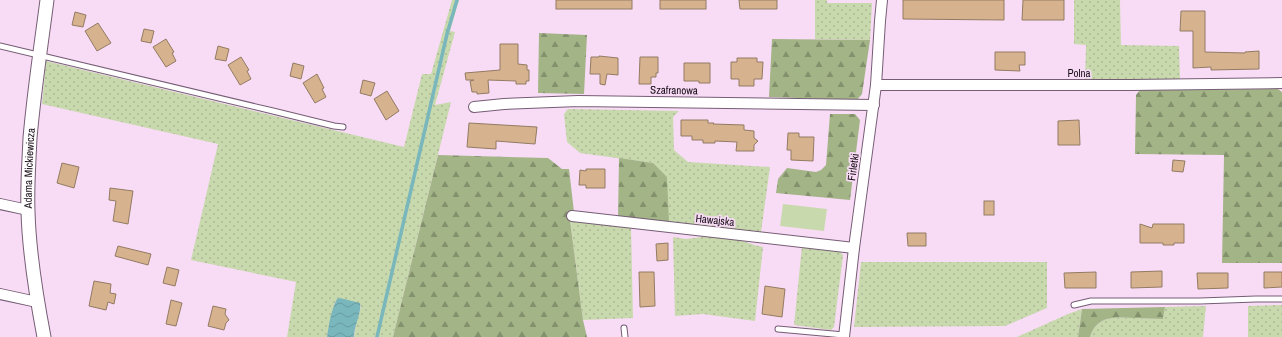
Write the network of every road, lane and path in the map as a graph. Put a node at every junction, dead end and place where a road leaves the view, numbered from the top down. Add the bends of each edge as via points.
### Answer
1 (47, 0) edge
2 (882, 0) edge
3 (0, 46) edge
4 (40, 55) junction
5 (1282, 83) edge
6 (876, 85) junction
7 (874, 105) junction
8 (474, 107) dead end
9 (343, 127) dead end
10 (0, 204) edge
11 (28, 210) junction
12 (572, 216) dead end
13 (854, 248) junction
14 (0, 294) edge
15 (1282, 299) edge
16 (37, 302) junction
17 (1074, 306) dead end
18 (624, 328) dead end
19 (778, 328) dead end
20 (844, 336) edge
21 (44, 337) edge
22 (625, 337) edge

1 - 4 street, Adama Mickiewicza
2 - 6 street, Firletki
3 - 4 lane
4 - 9 lane
4 - 11 street, Adama Mickiewicza via 33,102
5 - 6 street, Polna
6 - 7 street, Firletki
7 - 8 street, Szafranowa via 578,100
7 - 13 street, Firletki
10 - 11 street
11 - 16 street, Adama Mickiewicza
12 - 13 street, Hawajska
13 - 20 street, Firletki
14 - 16 street
15 - 17 lane via 1091,302
16 - 21 street, Adama Mickiewicza
18 - 22 lane
19 - 20 lane

